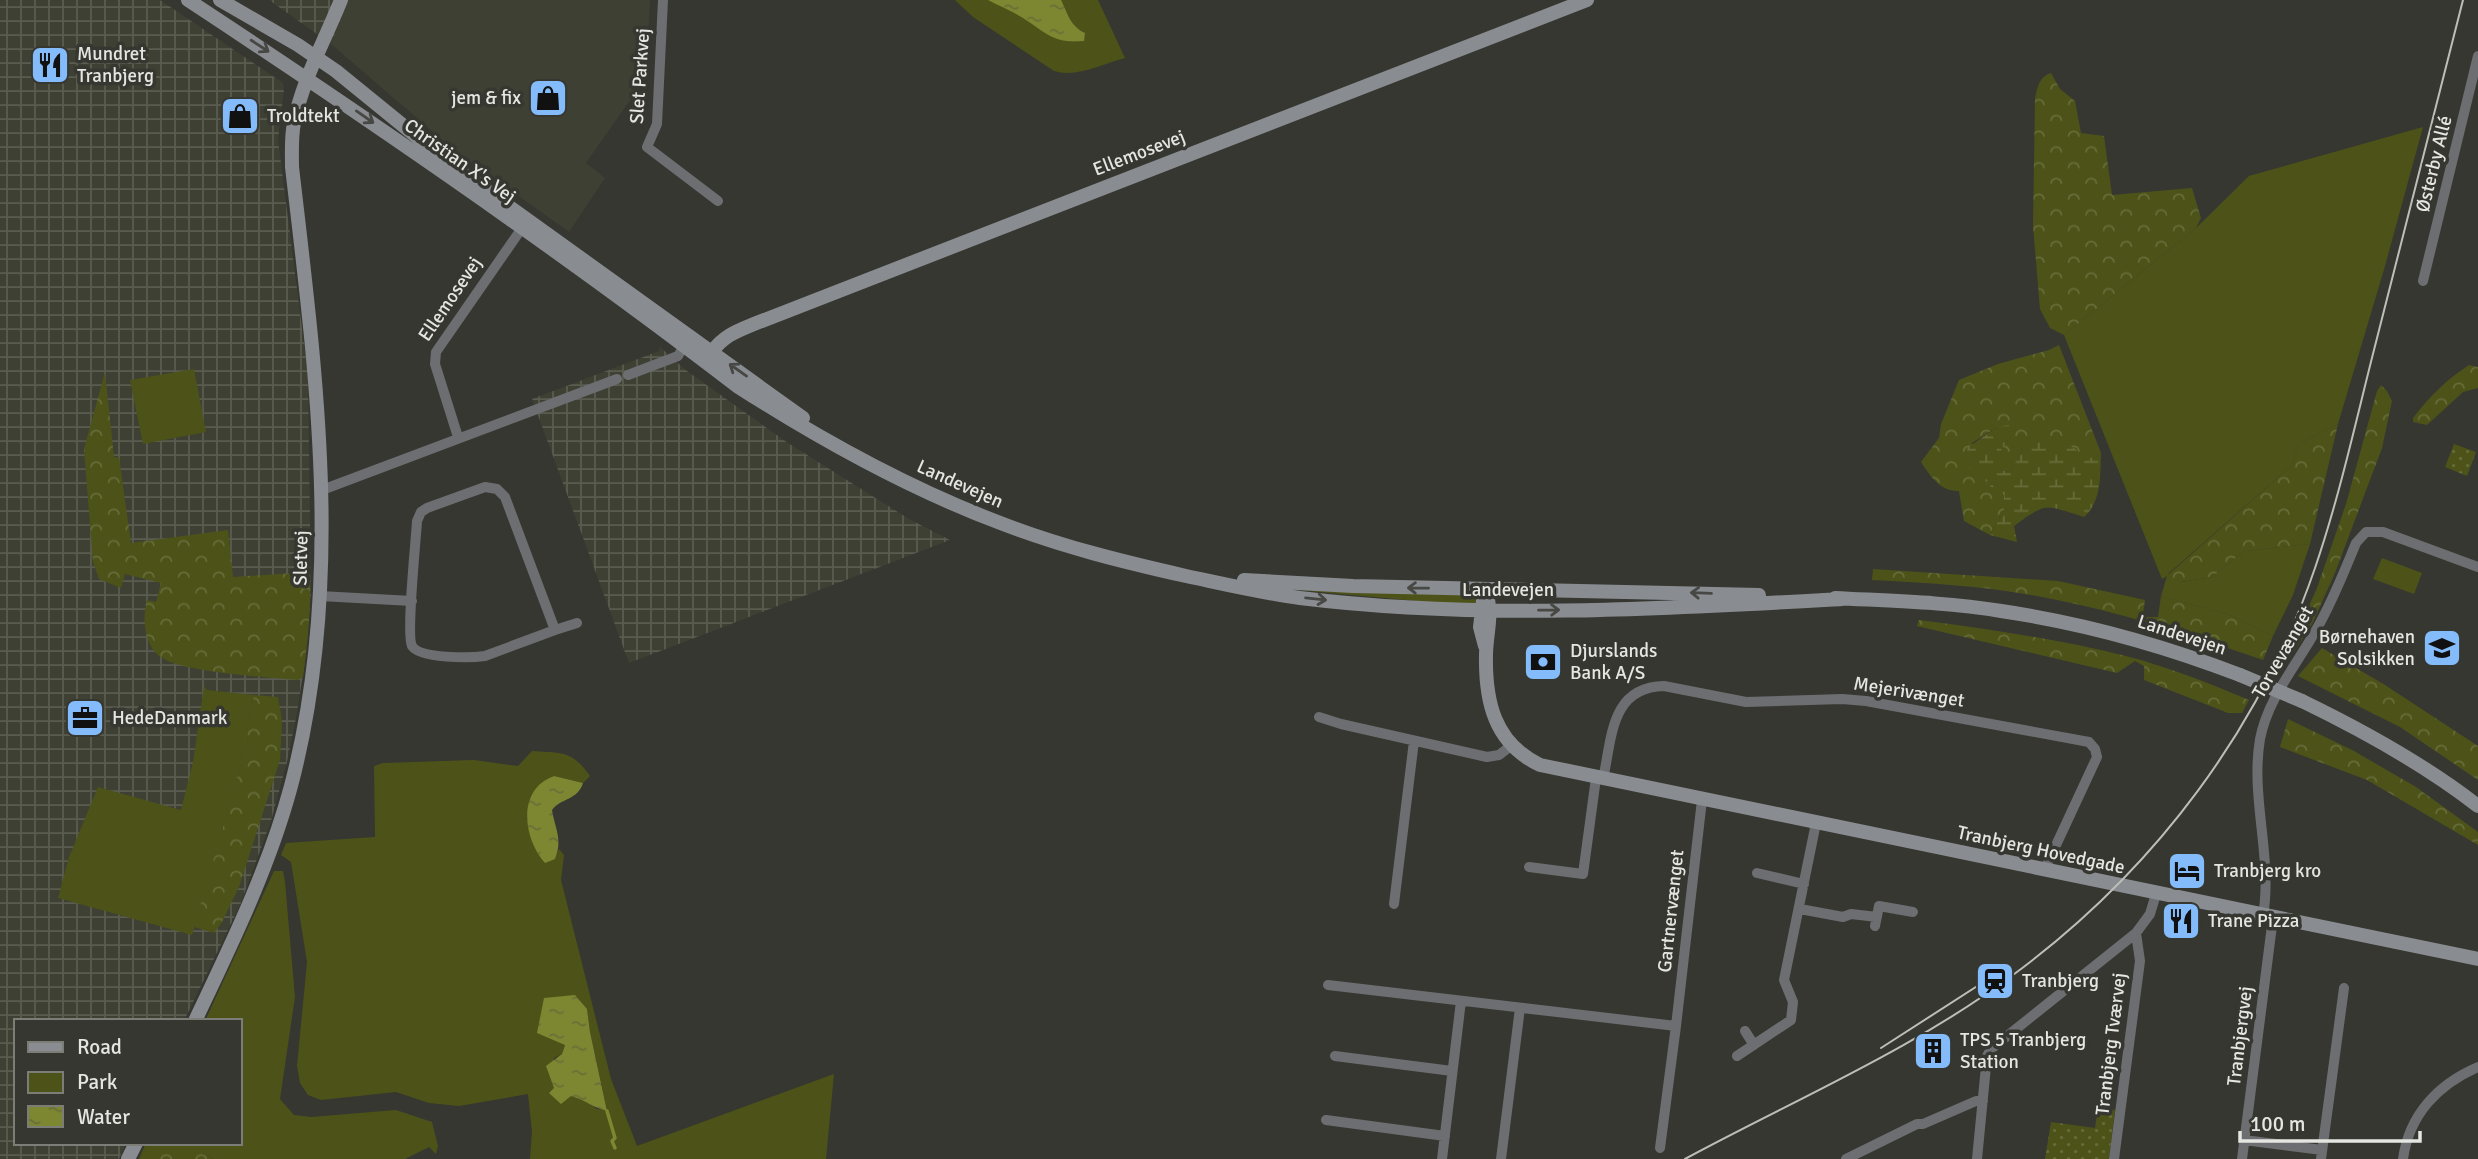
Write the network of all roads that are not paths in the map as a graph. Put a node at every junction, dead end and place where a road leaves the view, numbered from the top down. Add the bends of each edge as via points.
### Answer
1 (188, 0) edge
2 (220, 0) edge
3 (341, 0) edge
4 (663, 0) edge
5 (1587, 0) edge
6 (2478, 56) edge
7 (317, 58) junction
8 (309, 78) junction
9 (718, 201) dead end
10 (522, 228) junction
11 (2423, 281) dead end
12 (684, 346) junction
13 (708, 356) junction
14 (628, 375) dead end
15 (617, 379) dead end
16 (458, 437) junction
17 (322, 490) junction
18 (2478, 567) edge
19 (1176, 574) junction
20 (1486, 589) junction
21 (320, 596) junction
22 (1842, 599) junction
23 (412, 601) junction
24 (1486, 610) junction
25 (577, 623) dead end
26 (555, 630) junction
27 (1319, 717) dead end
28 (1413, 741) junction
29 (1513, 745) junction
30 (1600, 779) junction
31 (1702, 800) junction
32 (2478, 806) edge
33 (1816, 823) junction
34 (1529, 867) dead end
35 (2044, 871) junction
36 (1757, 873) dead end
37 (1804, 884) junction
38 (2155, 894) junction
39 (1394, 904) dead end
40 (1800, 909) junction
41 (1913, 912) dead end
42 (2268, 917) junction
43 (2136, 933) junction
44 (2478, 959) edge
45 (1328, 985) dead end
46 (2344, 988) dead end
47 (1461, 1001) junction
48 (1520, 1008) junction
49 (196, 1019) edge
50 (1676, 1026) junction
51 (1745, 1031) dead end
52 (1754, 1045) junction
53 (1335, 1056) dead end
54 (1737, 1056) dead end
55 (2478, 1067) edge
56 (1452, 1071) junction
57 (1983, 1101) junction
58 (1326, 1119) dead end
59 (1445, 1136) junction
60 (2244, 1140) junction
61 (1660, 1148) dead end
62 (2322, 1154) edge
63 (1442, 1159) edge
64 (1501, 1159) edge
65 (1846, 1159) edge
66 (1977, 1159) edge
67 (2114, 1159) edge
68 (2242, 1159) edge
69 (2403, 1159) edge

1 -> 8 main road, Christian X's Vej
2 - 7 main road, Christian X's Vej
3 - 7 main road, Sletvej
4 - 9 street, Slet Parkvej via 657,124 647,147
5 - 13 main road, Ellemosevej via 754,324 728,335
6 - 11 street, Østerby Allé
7 - 8 main road, Sletvej
7 - 13 main road, Christian X's Vej via 454,167
8 -> 10 main road, Christian X's Vej
8 - 17 main road, Sletvej via 293,126 292,167 313,348
10 - 12 main road, Christian X's Vej
10 - 16 street, Ellemosevej via 436,352 435,364
12 - 13 main road, Christian X's Vej
12 - 14 street via 678,356
13 - 19 main road, Landevejen via 853,454 923,491 1097,555
15 - 16 street
16 - 17 street
17 - 21 main road, Sletvej
18 - 42 street, Torvevænget via 2384,531 2366,532 2356,542 2318,628 2270,707 2261,736 2256,782
20 -> 19 main road, Landevejen via 1326,585
19 -> 24 main road, Landevejen via 1299,597
22 -> 20 main road, Landevejen
20 - 24 main road, Tranbjerg Hovedgade
21 - 23 street
21 - 49 main road, Sletvej via 310,691 290,788 233,942
24 -> 22 main road, Landevejen
22 - 32 main road, Landevejen, bridge via 1949,605 2049,619 2149,643 2302,701 2420,765
23 - 26 street via 410,641 421,654 485,656
23 - 26 street via 421,513 485,487 497,489 505,497
24 - 29 main road, Tranbjerg Hovedgade via 1480,627 1486,651 1486,686 1491,710
25 - 26 street
27 - 28 street
28 - 29 street via 1494,757
28 - 39 street
29 - 30 main road, Tranbjerg Hovedgade via 1540,765
30 - 31 main road, Tranbjerg Hovedgade
30 - 34 street via 1583,874
30 - 35 street, Mejerivænget via 1618,712 1632,695 1653,686 1746,702 1866,701 2089,742 2097,757
31 - 33 main road, Tranbjerg Hovedgade
31 - 50 street, Gartnervænget
33 - 35 main road, Tranbjerg Hovedgade
33 - 37 street
35 - 38 main road, Tranbjerg Hovedgade
36 - 37 street
37 - 40 street
38 - 42 main road, Tranbjerg Hovedgade
38 - 43 street via 2150,914
40 - 41 street via 1843,917 1851,914 1876,922 1880,906
40 - 52 street via 1784,980 1793,1002 1791,1020
42 - 44 main road, Tranbjerg Hovedgade
42 - 60 street, Tranbjergvej
43 - 57 street via 1991,1049
43 - 67 street, Tranbjerg Tværvej via 2140,961
45 - 47 street
46 - 62 street
47 - 48 street
47 - 56 street
48 - 50 street
48 - 64 street
50 - 61 street, Gartnervænget
51 - 52 street
52 - 54 street
53 - 56 street
55 - 69 street via 2429,1101 2414,1121
56 - 59 street
57 - 65 street via 1917,1124
57 - 66 street
58 - 59 street
59 - 63 street
60 - 62 street
60 - 68 street, Tranbjergvej

